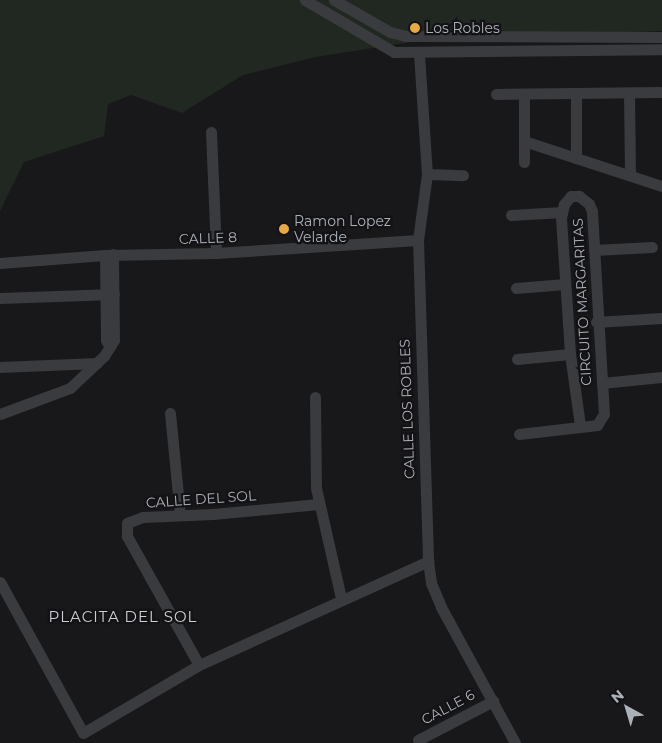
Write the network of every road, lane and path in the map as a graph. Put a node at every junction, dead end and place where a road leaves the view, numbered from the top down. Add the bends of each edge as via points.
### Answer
1 (305, 0) edge
2 (334, 0) edge
3 (662, 37) edge
4 (662, 49) edge
5 (419, 54) junction
6 (660, 92) dead end
7 (576, 93) junction
8 (629, 93) junction
9 (496, 94) dead end
10 (524, 94) junction
11 (211, 132) dead end
12 (524, 141) junction
13 (576, 158) junction
14 (524, 162) dead end
15 (427, 174) junction
16 (463, 175) dead end
17 (630, 176) junction
18 (662, 186) edge
19 (562, 212) junction
20 (511, 215) dead end
21 (418, 240) junction
22 (652, 247) dead end
23 (594, 250) junction
24 (216, 253) junction
25 (109, 254) junction
26 (0, 263) edge
27 (565, 284) junction
28 (516, 288) dead end
29 (110, 294) junction
30 (0, 298) edge
31 (662, 318) edge
32 (596, 322) junction
33 (570, 354) junction
34 (517, 358) dead end
35 (97, 364) junction
36 (0, 367) edge
37 (662, 377) edge
38 (602, 383) junction
39 (315, 397) dead end
40 (170, 413) dead end
41 (0, 414) edge
42 (580, 425) junction
43 (519, 434) dead end
44 (319, 504) junction
45 (180, 515) junction
46 (428, 561) junction
47 (0, 582) edge
48 (341, 598) junction
49 (199, 666) junction
50 (492, 701) junction
51 (418, 740) dead end
52 (515, 743) edge

1 - 5 street via 389,50
2 - 3 street via 390,32 406,36
4 - 5 street
5 - 15 street, CALLE LOS ROBLES
6 - 8 street
7 - 8 street
7 - 10 street
7 - 13 street
8 - 17 street
9 - 10 street
10 - 12 street
11 - 24 street
12 - 13 street
12 - 14 street
13 - 17 street
15 - 16 street
15 - 21 street, CALLE LOS ROBLES
17 - 18 street
19 - 20 street
19 - 23 street, CIRCUITO MARGARITAS via 571,196 579,196 589,204
19 - 27 street, CIRCUITO MARGARITAS
21 - 24 street, CALLE 8
21 - 46 street, CALLE LOS ROBLES
22 - 23 street
23 - 32 street, CIRCUITO MARGARITAS
24 - 25 street, CALLE 8
25 - 26 street, CALLE 8
25 - 29 street
27 - 28 street
27 - 33 street, CIRCUITO MARGARITAS
29 - 30 street
29 - 35 street via 114,340
31 - 32 street
32 - 38 street, CIRCUITO MARGARITAS
33 - 34 street
33 - 42 street, CIRCUITO MARGARITAS
35 - 36 street
35 - 41 street via 70,388
37 - 38 street
38 - 42 street, CIRCUITO MARGARITAS via 604,414 597,425
39 - 44 street
40 - 45 street
42 - 43 street, CIRCUITO MARGARITAS via 566,431
44 - 45 street, CALLE DEL SOL
44 - 48 street
45 - 49 street, CALLE DEL SOL via 143,517 127,523 126,536
46 - 48 street
46 - 50 street, CALLE LOS ROBLES via 431,583 441,607
47 - 49 street via 83,733
48 - 49 street
50 - 51 street, CALLE 6
50 - 52 street, CALLE LOS ROBLES

